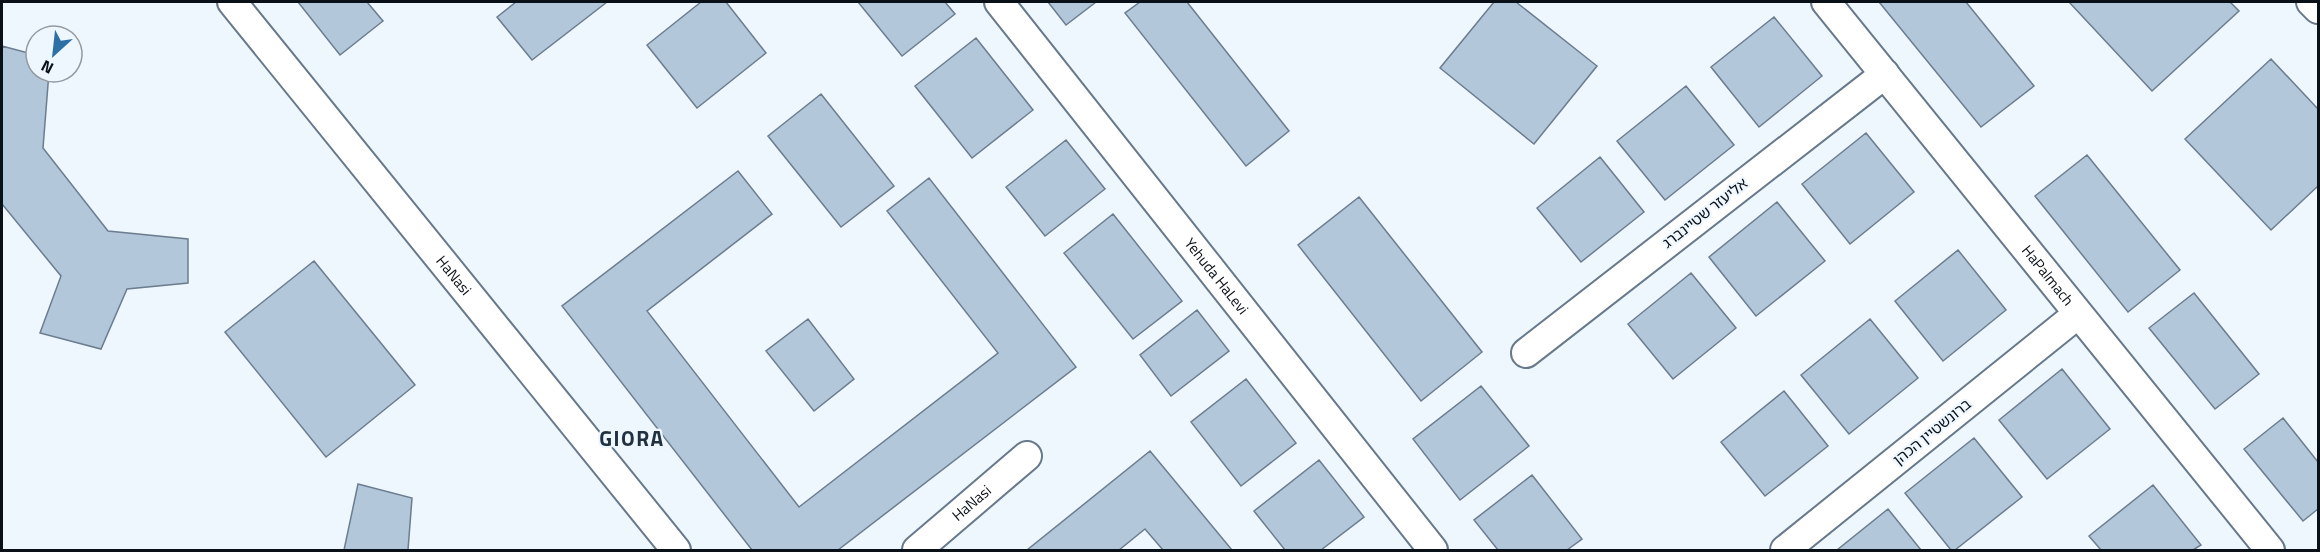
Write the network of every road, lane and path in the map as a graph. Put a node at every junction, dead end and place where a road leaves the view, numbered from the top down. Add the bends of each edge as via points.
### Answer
1 (232, 2) edge
2 (999, 2) edge
3 (1826, 2) edge
4 (2312, 2) edge
5 (2319, 9) edge
6 (1885, 74) junction
7 (2078, 314) junction
8 (1526, 352) dead end
9 (1027, 456) dead end
10 (2256, 546) edge
11 (676, 550) edge
12 (917, 550) edge
13 (1433, 550) edge
14 (1785, 550) edge

1 - 11 street, HaNasi
2 - 13 street, Yehuda HaLevi
3 - 6 street, HaPalmach
4 - 5 street
6 - 7 street, HaPalmach
6 - 8 street, אליעזר שטיינברג
7 - 10 street, HaPalmach
7 - 14 street, ברונשטיין הכהן
9 - 12 street, HaNasi

